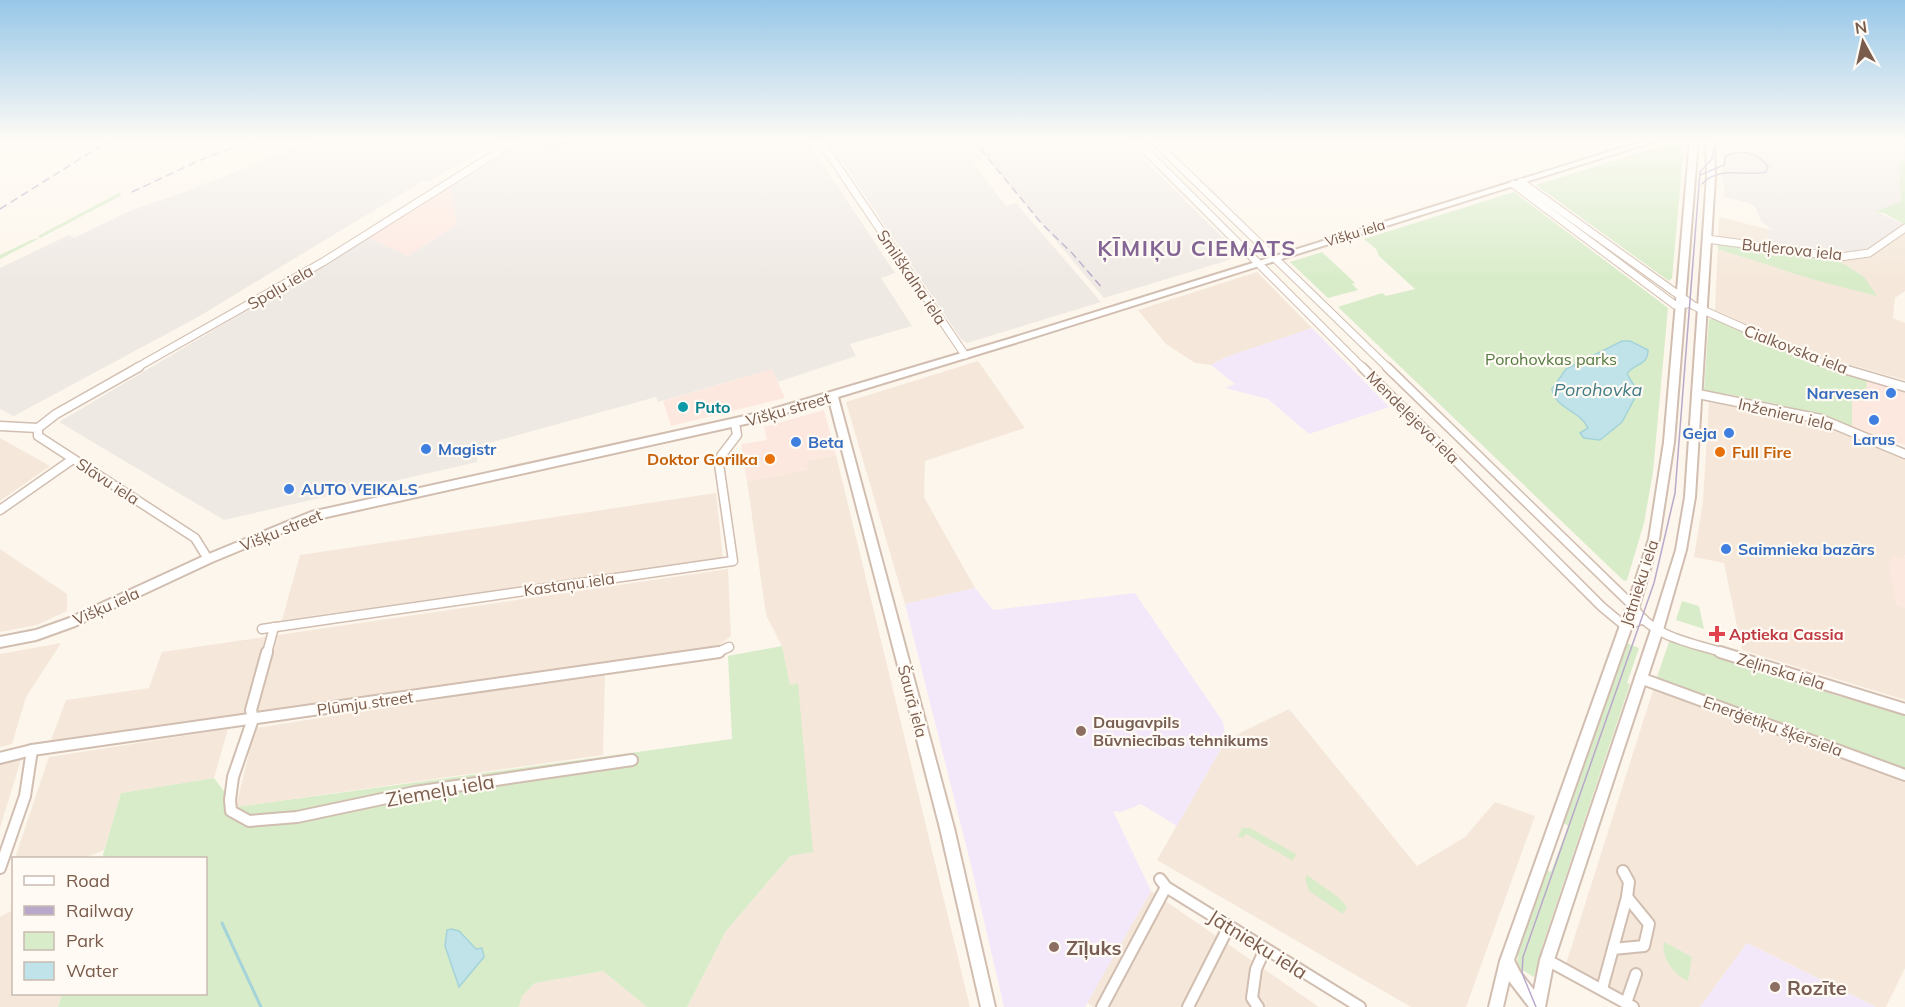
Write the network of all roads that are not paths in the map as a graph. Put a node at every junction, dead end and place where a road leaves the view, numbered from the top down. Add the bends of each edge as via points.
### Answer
1 (443, 186) edge
2 (851, 186) edge
3 (1183, 186) edge
4 (1201, 186) edge
5 (1507, 186) edge
6 (1521, 186) edge
7 (1689, 186) edge
8 (1711, 186) edge
9 (1205, 190) junction
10 (1191, 194) junction
11 (1905, 228) edge
12 (1707, 239) junction
13 (1275, 258) junction
14 (1258, 263) junction
15 (1684, 303) junction
16 (1703, 311) junction
17 (965, 355) junction
18 (1905, 387) edge
19 (1698, 394) junction
20 (833, 396) junction
21 (735, 423) junction
22 (0, 426) edge
23 (38, 428) junction
24 (1905, 454) edge
25 (73, 459) junction
26 (0, 510) edge
27 (208, 559) junction
28 (1633, 606) junction
29 (1641, 621) junction
30 (1625, 626) junction
31 (274, 627) junction
32 (262, 629) dead end
33 (1657, 630) junction
34 (0, 642) edge
35 (729, 647) dead end
36 (1640, 678) junction
37 (1905, 709) edge
38 (252, 719) junction
39 (32, 750) junction
40 (0, 758) edge
41 (632, 760) dead end
42 (1905, 775) edge
43 (0, 868) edge
44 (1623, 871) dead end
45 (1627, 897) junction
46 (1229, 927) junction
47 (1265, 949) junction
48 (1613, 949) junction
49 (1547, 960) junction
50 (1507, 961) junction
51 (1636, 974) dead end
52 (1602, 989) junction
53 (1629, 1005) edge
54 (988, 1007) edge
55 (1102, 1007) edge
56 (1188, 1007) edge
57 (1258, 1007) edge
58 (1360, 1007) edge
59 (1496, 1007) edge
60 (1538, 1007) edge

1 - 23 street, Spaļu iela via 323,262 56,414
2 - 17 street, Smilškalna iela
3 - 10 street, Mendeļejeva iela
4 - 9 street, Mendeļejeva iela
5 - 13 street, Višķu iela
6 - 15 street, Cialkovska iela via 1675,305
7 - 15 street, Jātnieku iela
8 - 12 street, Jātnieku iela
9 - 10 street
9 - 13 street, Mendeļejeva iela
10 - 14 street, Mendeļejeva iela
11 - 12 street, Butļerova iela via 1869,254 1840,257
12 - 16 street, Jātnieku iela
13 - 14 street, Višķu iela
13 - 28 street, Mendeļejeva iela
14 - 17 street, Višķu street
14 - 30 street, Mendeļejeva iela
15 - 16 street, Cialkovska iela
15 - 28 street, Jātnieku iela via 1663,497
16 - 18 street, Cialkovska iela via 1820,362
16 - 19 street, Jātnieku iela
17 - 20 street, Višķu street
19 - 24 street, Inženieru iela via 1821,419
19 - 33 street, Jātnieku iela via 1681,550
20 - 21 street, Višķu street
20 - 54 street, Šaurā iela via 947,828
21 - 27 street, Višķu street via 328,511
21 - 31 street, Kastaņu iela via 737,435 719,464 733,561
22 - 23 street
23 - 25 street, Slāvu iela via 38,436
25 - 26 street
25 - 27 street, Slāvu iela via 195,538
27 - 34 street, Višķu iela via 70,623
28 - 29 street, Mendeļejeva iela
28 - 30 street, Jātnieku iela
29 - 30 street
29 - 33 street
30 - 50 street, Jātnieku iela
31 - 32 street, Kastaņu iela
31 - 38 street via 251,710
33 - 36 street, Jātnieku iela
33 - 37 street, Zeļinska iela
35 - 38 street, Plūmju street via 714,654
36 - 42 street, Enerģētiķu šķērsiela
36 - 49 street, Jātnieku iela
38 - 39 street, Plūmju street
38 - 41 street, Ziemeļu iela via 229,802 231,811 249,821 297,817 415,792
39 - 40 street, Plūmju street
39 - 43 street via 25,796
44 - 45 street via 1629,882
45 - 48 street
45 - 48 street via 1649,924 1644,946
46 - 47 street, Jātnieku iela
46 - 55 street, Jātnieku iela via 1163,883
46 - 56 street
47 - 57 street via 1256,969 1252,998
47 - 58 street, Jātnieku iela
48 - 52 street
49 - 52 street via 1584,983
49 - 60 street, Jātnieku iela
50 - 59 street, Jātnieku iela
50 - 60 street
51 - 53 street
52 - 53 street

